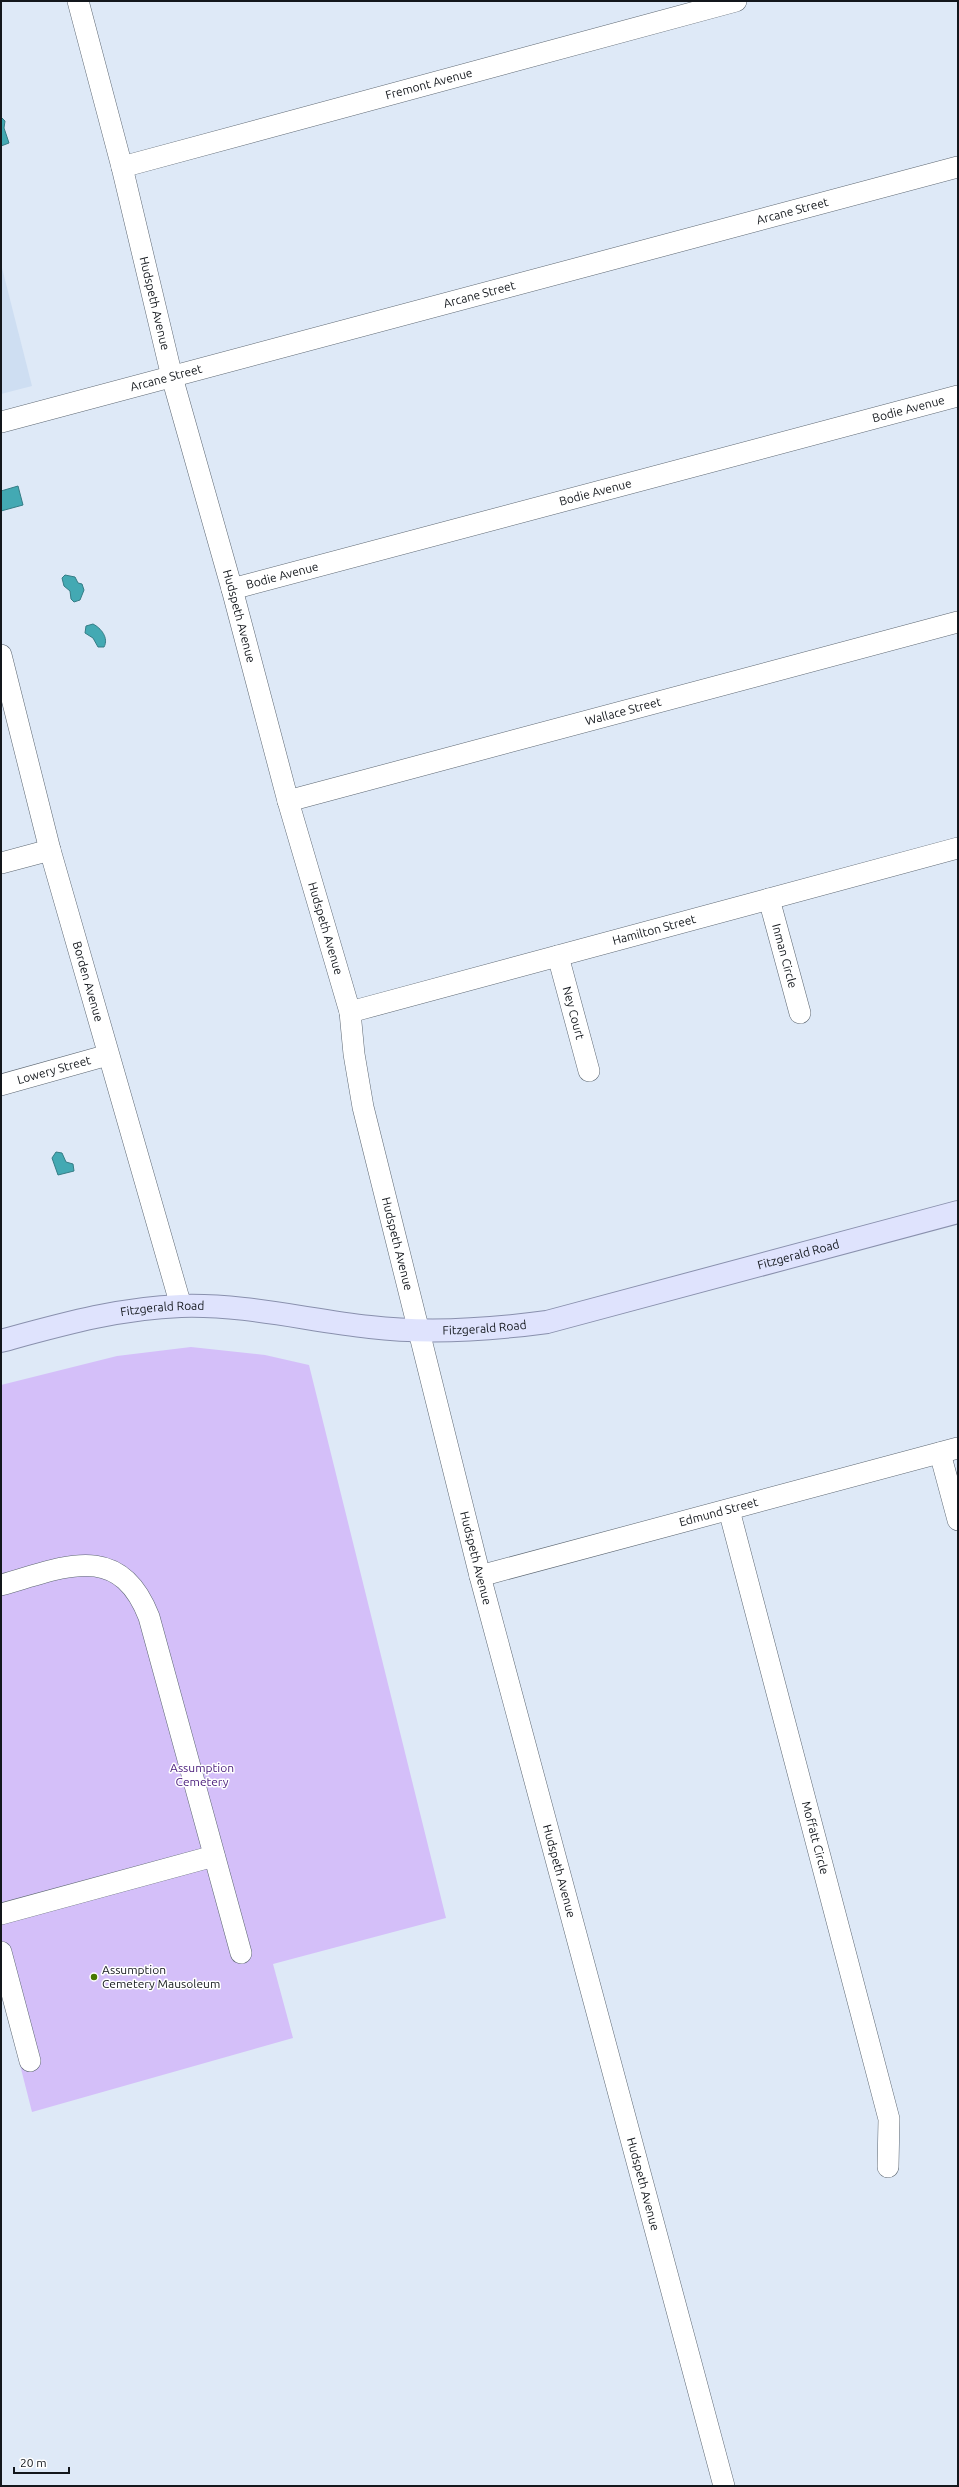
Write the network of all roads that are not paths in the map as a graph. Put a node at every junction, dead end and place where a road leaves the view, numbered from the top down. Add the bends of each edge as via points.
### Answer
1 (78, 1) edge
2 (736, 1) edge
3 (958, 167) edge
4 (122, 168) junction
5 (172, 377) junction
6 (958, 396) edge
7 (1, 422) edge
8 (232, 589) junction
9 (958, 622) edge
10 (1, 656) edge
11 (288, 801) junction
12 (958, 848) edge
13 (50, 850) junction
14 (1, 864) edge
15 (769, 899) junction
16 (558, 956) junction
17 (350, 1012) junction
18 (800, 1013) dead end
19 (108, 1055) junction
20 (589, 1071) dead end
21 (1, 1084) edge
22 (958, 1212) edge
23 (181, 1306) junction
24 (419, 1331) junction
25 (1, 1341) edge
26 (949, 1451) edge
27 (729, 1510) junction
28 (958, 1520) edge
29 (480, 1576) junction
30 (1, 1585) edge
31 (214, 1856) junction
32 (1, 1914) edge
33 (1, 1952) edge
34 (241, 1953) dead end
35 (30, 2060) dead end
36 (888, 2167) dead end
37 (724, 2486) edge

1 - 4 street, Hudspeth Avenue
2 - 4 street, Fremont Avenue
3 - 5 street, Arcane Street
4 - 5 street, Hudspeth Avenue
5 - 7 street, Arcane Street
5 - 8 street, Hudspeth Avenue
6 - 8 street, Bodie Avenue
8 - 11 street, Hudspeth Avenue
9 - 11 street, Wallace Street
10 - 13 street, Borden Avenue
11 - 17 street, Hudspeth Avenue
12 - 15 street, Hamilton Street
13 - 14 street
13 - 19 street, Borden Avenue
15 - 16 street, Hamilton Street
15 - 18 street, Inman Circle
16 - 17 street, Hamilton Street
16 - 20 street, Ney Court
17 - 24 street, Hudspeth Avenue via 363,1107
19 - 21 street, Lowery Street
19 - 23 street, Borden Avenue
22 - 24 main road, Fitzgerald Road via 547,1322 483,1330
23 - 24 main road, Fitzgerald Road via 275,1312 370,1327
23 - 25 main road, Fitzgerald Road via 88,1318
24 - 29 street, Hudspeth Avenue
26 - 27 street, Edmund Street
26 - 28 street
27 - 29 street, Edmund Street
27 - 36 street, Moffatt Circle via 889,2119
29 - 37 street, Hudspeth Avenue
30 - 31 street via 67,1566 89,1564 109,1569 128,1580 141,1597 151,1624
31 - 32 street
31 - 34 street
33 - 35 street

